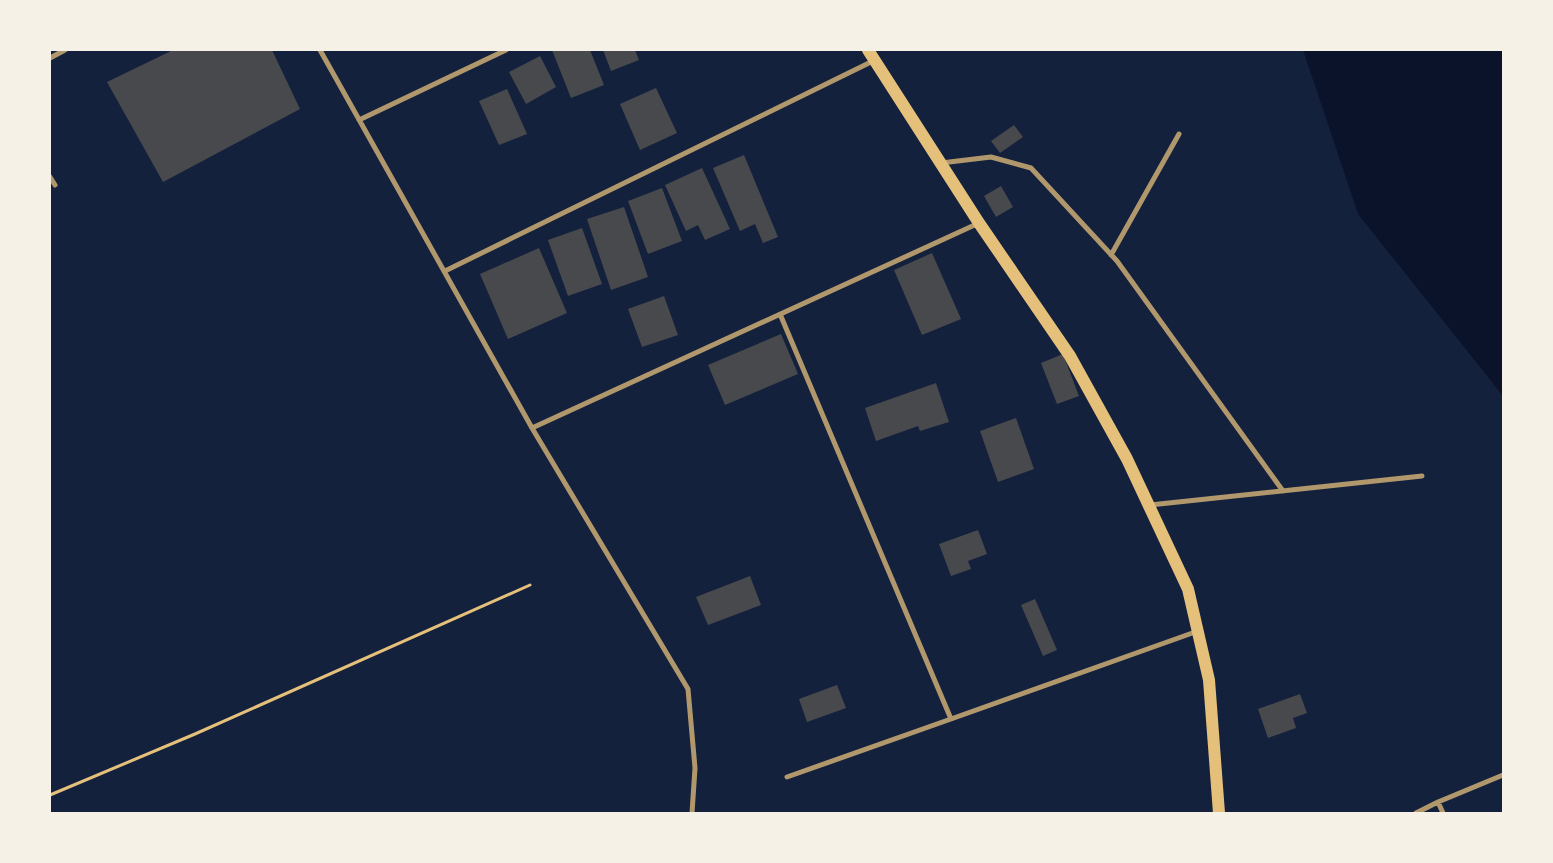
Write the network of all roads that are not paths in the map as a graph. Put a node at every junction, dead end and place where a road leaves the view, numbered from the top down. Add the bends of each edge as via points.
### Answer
1 (65, 50) edge
2 (320, 50) edge
3 (506, 50) edge
4 (871, 55) edge
5 (50, 58) edge
6 (359, 120) junction
7 (1179, 134) dead end
8 (941, 163) junction
9 (50, 177) edge
10 (55, 185) dead end
11 (979, 223) junction
12 (1111, 255) junction
13 (445, 271) junction
14 (780, 314) junction
15 (532, 428) junction
16 (1422, 476) dead end
17 (1284, 491) junction
18 (1149, 505) junction
19 (1198, 631) junction
20 (951, 719) junction
21 (1503, 775) edge
22 (787, 777) dead end
23 (1438, 802) junction
24 (692, 813) edge
25 (1219, 813) edge
26 (1416, 813) edge
27 (1442, 813) edge

1 - 5 street
2 - 6 street
3 - 6 street
4 - 8 main road
4 - 13 street
6 - 13 street
7 - 12 street
8 - 11 main road
8 - 12 street via 991,157 1031,168
9 - 10 street
11 - 14 street
11 - 18 main road via 1070,356 1128,459
12 - 17 street
13 - 15 street
14 - 15 street
14 - 20 street
15 - 24 street via 688,690 696,768
16 - 17 street
17 - 18 street
18 - 19 main road via 1188,589
19 - 20 street
19 - 25 main road via 1209,680
20 - 22 street
21 - 23 street
23 - 26 street
23 - 27 street

